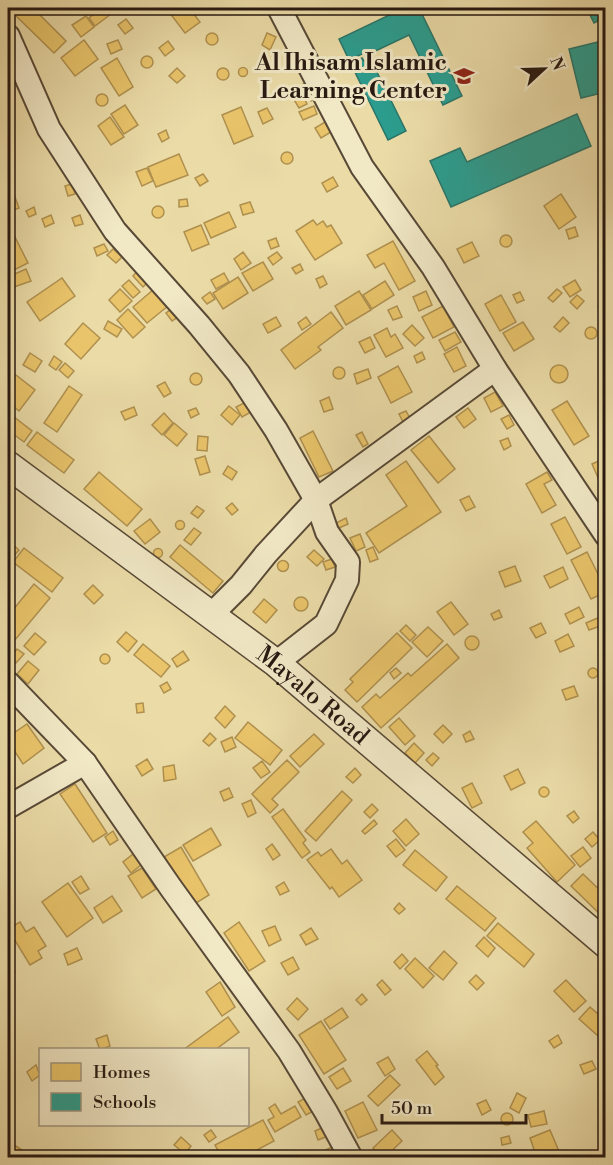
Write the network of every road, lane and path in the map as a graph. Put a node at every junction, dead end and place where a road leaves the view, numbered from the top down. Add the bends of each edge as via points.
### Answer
1 (279, 8) edge
2 (8, 36) edge
3 (495, 369) junction
4 (8, 465) edge
5 (316, 500) junction
6 (606, 535) edge
7 (210, 615) junction
8 (276, 663) junction
9 (8, 683) edge
10 (85, 764) junction
11 (8, 807) edge
12 (606, 944) edge
13 (351, 1158) edge

1 - 3 street via 362,167 433,267
2 - 5 street via 49,129 115,231 199,324 238,374
3 - 5 street
3 - 6 street
4 - 7 street, Mayalo Road
5 - 7 street
5 - 8 street via 327,532 348,562 347,580 326,624
7 - 8 street, Mayalo Road
8 - 12 street, Mayalo Road
9 - 10 street
10 - 11 street
10 - 13 street via 289,1051

